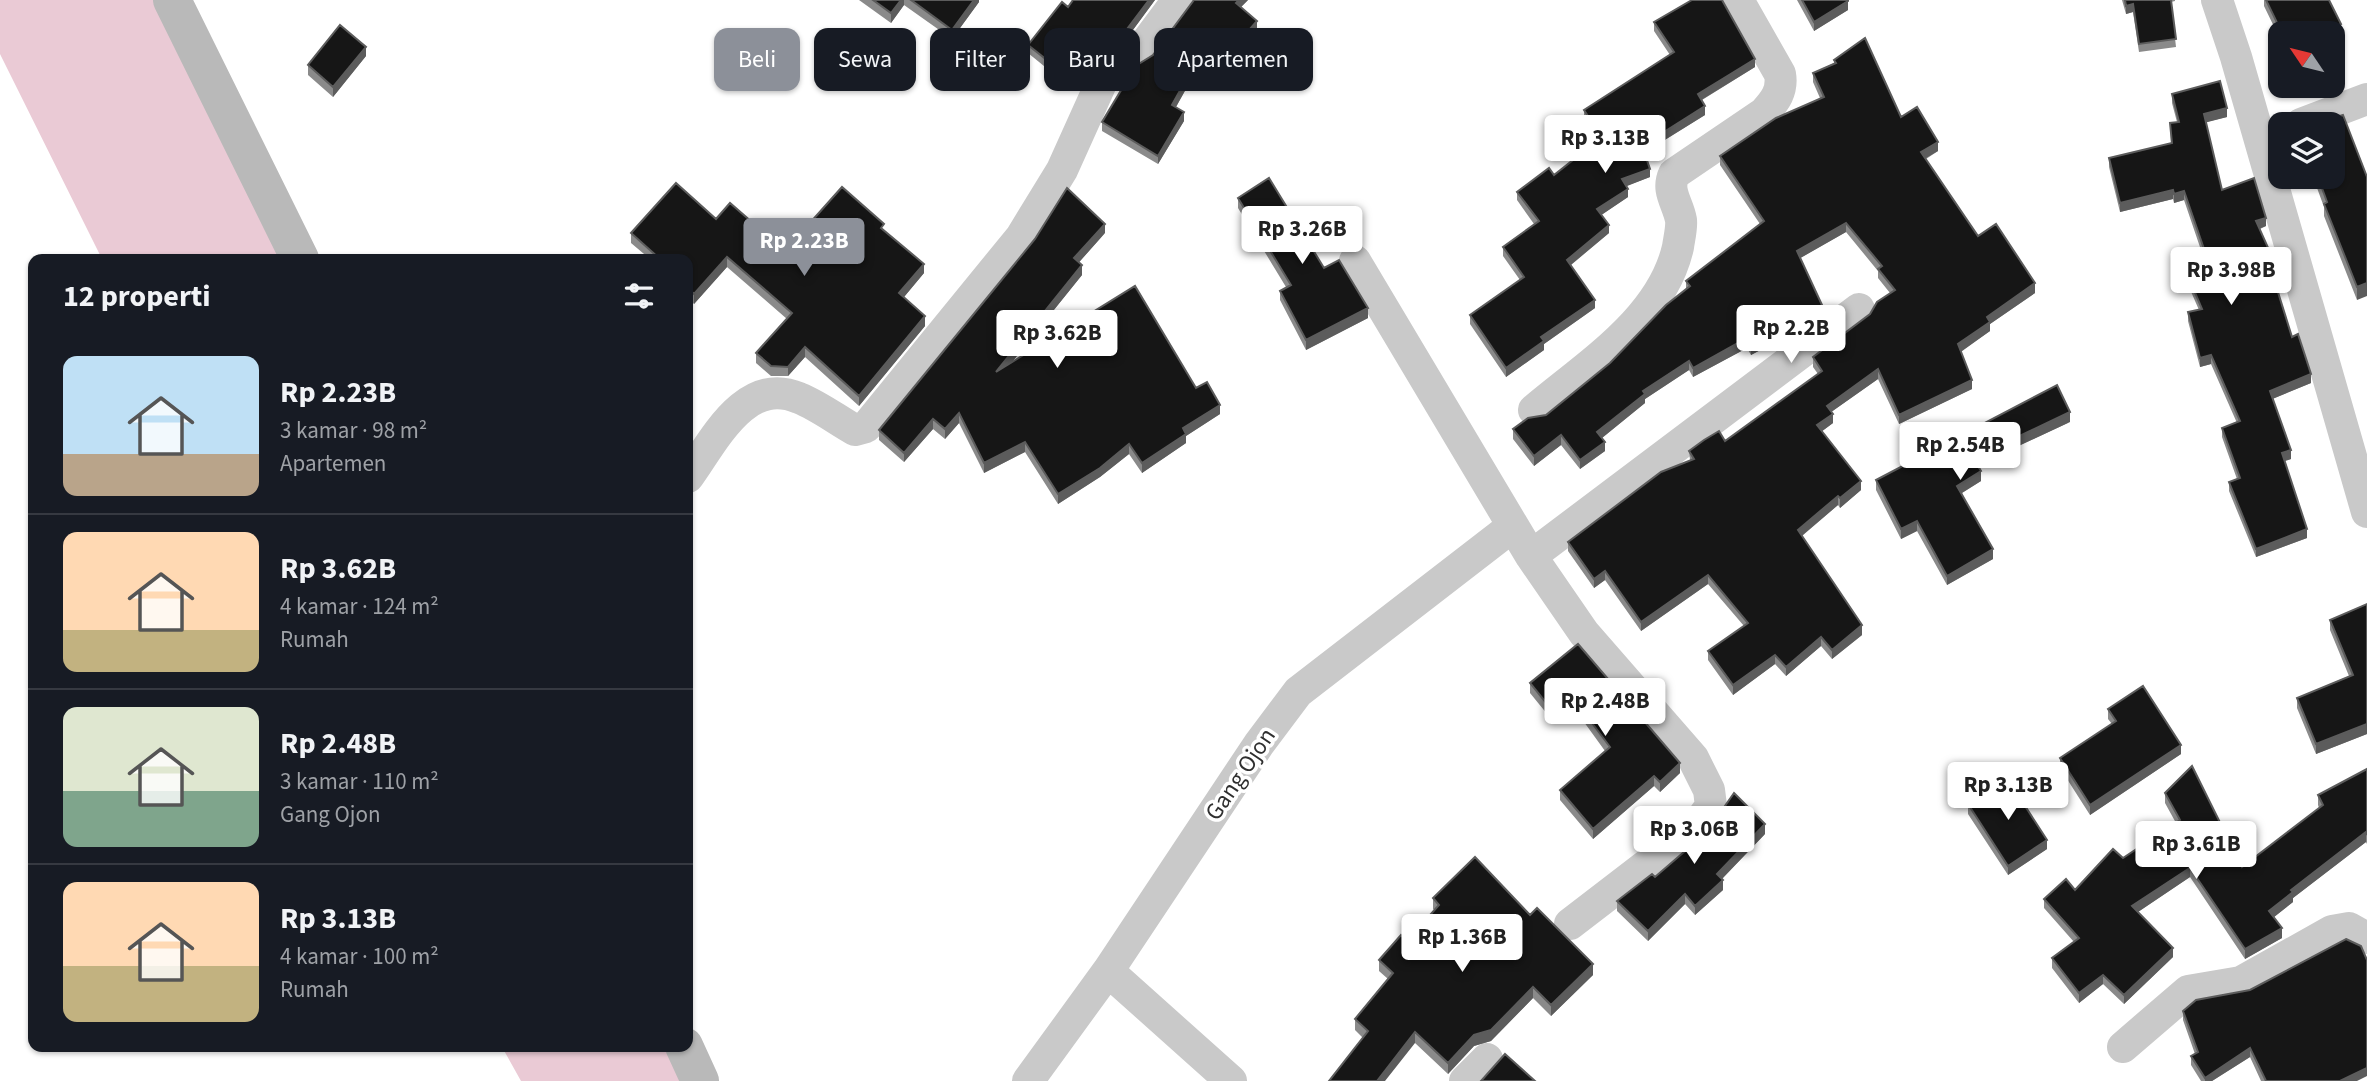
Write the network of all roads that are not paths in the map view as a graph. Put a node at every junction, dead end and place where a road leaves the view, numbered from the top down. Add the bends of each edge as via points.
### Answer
1 (172, 0) edge
2 (1178, 0) edge
3 (1738, 0) edge
4 (2217, 0) edge
5 (2367, 99) edge
6 (2333, 112) edge
7 (2268, 131) edge
8 (2284, 189) edge
9 (298, 254) edge
10 (1355, 261) dead end
11 (1859, 309) dead end
12 (1534, 410) dead end
13 (693, 470) edge
14 (2367, 512) edge
15 (1513, 526) junction
16 (1531, 556) junction
17 (1570, 924) dead end
18 (2367, 938) edge
19 (1108, 971) junction
20 (2123, 1047) dead end
21 (687, 1052) edge
22 (1487, 1059) dead end
23 (701, 1081) edge
24 (1028, 1081) edge
25 (1231, 1081) edge
26 (1465, 1081) edge

1 - 9 street
2 - 13 street via 1139,52 1113,66 1102,79 1062,170 1021,237 866,427 855,430 799,398 778,393 739,406
3 - 12 street via 1780,74 1782,85 1776,100 1765,113 1674,174 1671,188 1681,221 1677,249 1651,304 1633,326
4 - 7 street
5 - 6 street
8 - 14 street
10 - 15 street
11 - 16 street
15 - 16 street
15 - 19 street, Gang Ojon via 1298,692
16 - 17 street via 1584,634 1693,758 1709,790 1711,806 1695,828
18 - 20 street via 2349,928 2332,932 2241,982 2188,991
19 - 24 street, Gang Ojon
19 - 25 street
21 - 23 street
22 - 26 street

